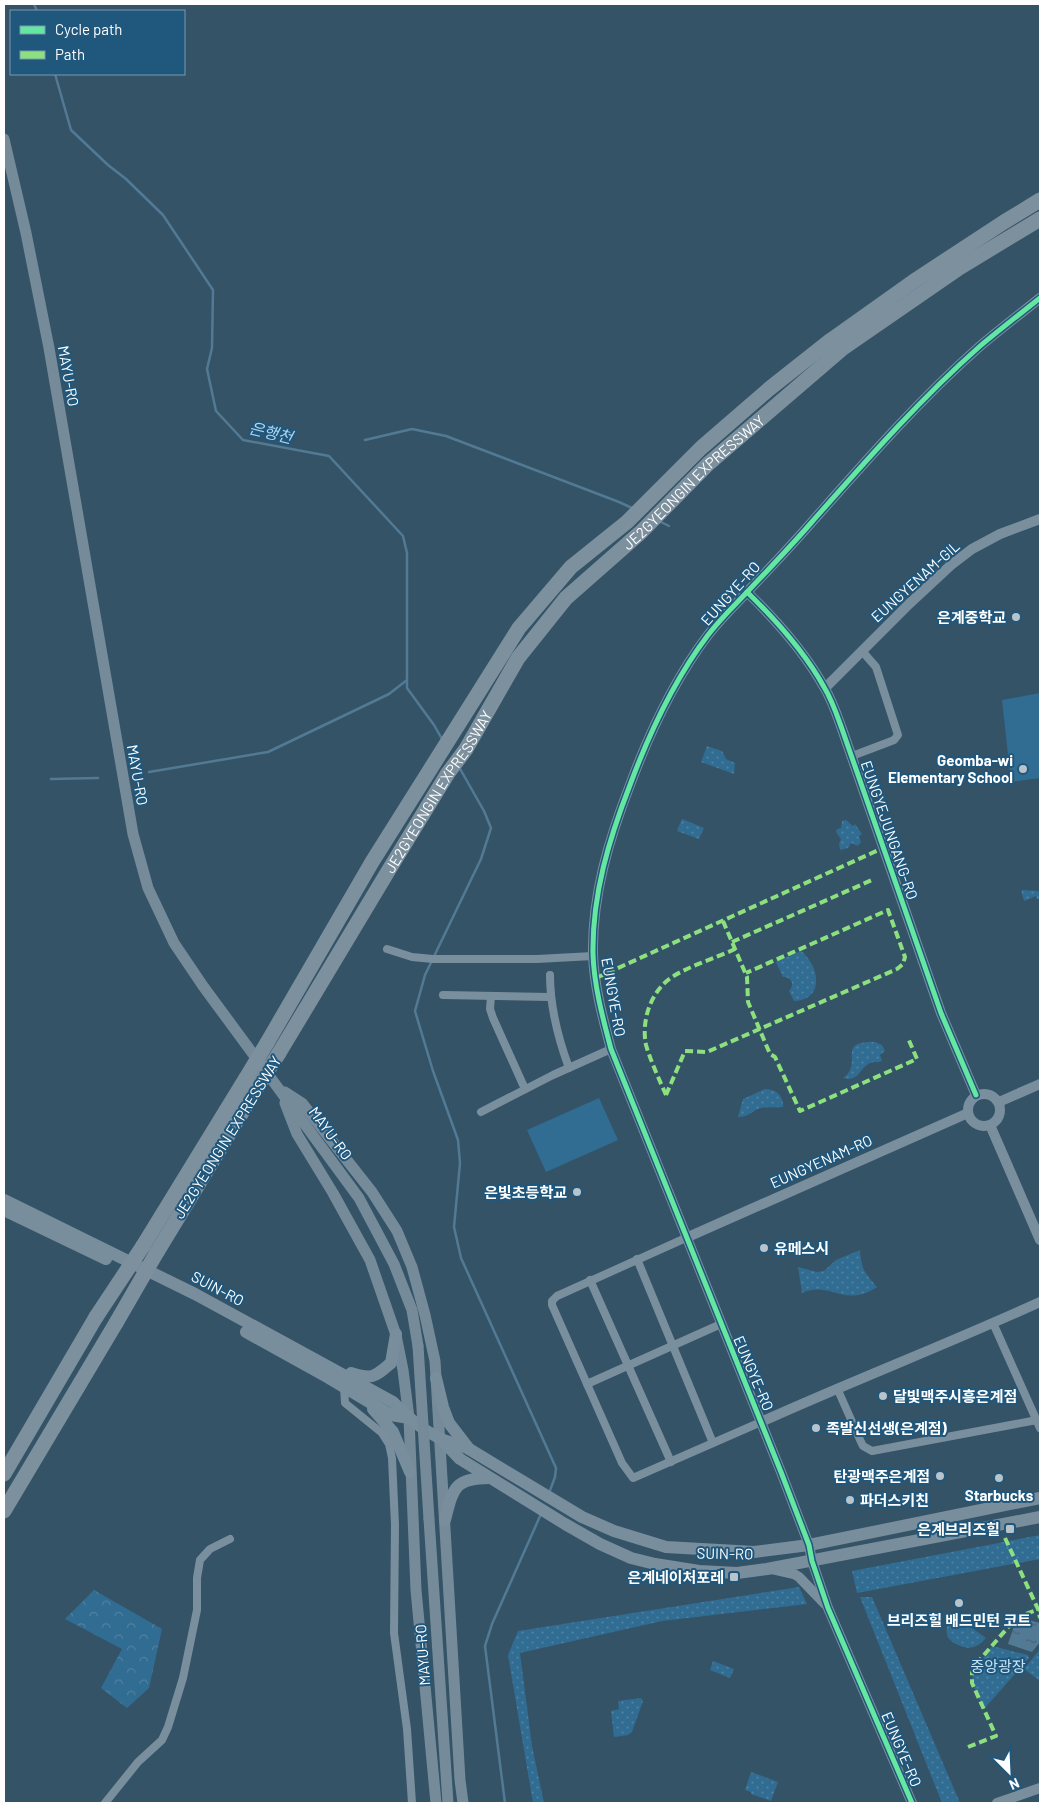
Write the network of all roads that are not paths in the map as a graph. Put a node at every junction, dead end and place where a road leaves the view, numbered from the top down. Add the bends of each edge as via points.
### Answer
1 (4, 139) edge
2 (1040, 200) edge
3 (1040, 219) edge
4 (1040, 298) edge
5 (1040, 519) edge
6 (747, 592) junction
7 (862, 651) junction
8 (825, 688) junction
9 (852, 756) junction
10 (387, 949) dead end
11 (593, 956) junction
12 (550, 975) dead end
13 (443, 995) dead end
14 (491, 996) junction
15 (550, 997) junction
16 (611, 1049) junction
17 (569, 1068) junction
18 (1040, 1084) edge
19 (280, 1089) junction
20 (525, 1089) junction
21 (976, 1096) junction
22 (999, 1102) junction
23 (481, 1112) dead end
24 (968, 1113) junction
25 (990, 1125) junction
26 (4, 1200) edge
27 (4, 1210) edge
28 (688, 1237) junction
29 (1040, 1240) edge
30 (150, 1249) junction
31 (637, 1259) junction
32 (590, 1280) junction
33 (1040, 1302) edge
34 (993, 1323) junction
35 (721, 1324) junction
36 (396, 1334) junction
37 (672, 1346) junction
38 (319, 1362) junction
39 (629, 1366) junction
40 (436, 1378) junction
41 (587, 1384) junction
42 (344, 1387) junction
43 (837, 1388) junction
44 (364, 1400) junction
45 (409, 1418) junction
46 (761, 1422) junction
47 (1039, 1424) edge
48 (440, 1439) junction
49 (713, 1443) junction
50 (469, 1449) junction
51 (671, 1462) junction
52 (410, 1472) junction
53 (4, 1474) edge
54 (490, 1478) junction
55 (1040, 1498) edge
56 (4, 1511) edge
57 (1040, 1517) edge
58 (445, 1520) junction
59 (230, 1539) dead end
60 (810, 1545) junction
61 (812, 1561) junction
62 (769, 1569) junction
63 (828, 1608) junction
64 (1040, 1788) edge
65 (436, 1801) edge
66 (105, 1803) edge
67 (412, 1803) edge
68 (448, 1803) edge
69 (463, 1803) edge
70 (912, 1803) edge
71 (997, 1803) edge

1 - 19 main road, MAYU-RO via 43,319 133,834 148,888 174,943
2 - 30 highway, JE2GYEONGIN EXPRESSWAY, bridge via 914,281 831,340 708,442 627,522 570,567 519,628 372,862
3 - 30 highway, JE2GYEONGIN EXPRESSWAY, bridge via 959,268 843,348 708,464 641,532 566,598 518,658 279,1053
4 - 6 street, EUNGYE-RO via 980,346 917,407
5 - 7 street, EUNGYENAM-GIL via 1000,534 951,564
6 - 8 street, EUNGYEJUNGANG-RO via 790,637
6 - 11 street, EUNGYE-RO via 726,612 693,656 655,722 623,802 604,864 596,908
7 - 8 street, EUNGYENAM-GIL
7 - 9 street via 876,667 898,735 894,740
8 - 9 street, EUNGYEJUNGANG-RO
9 - 21 street, EUNGYEJUNGANG-RO via 941,1013
10 - 11 street via 412,957 433,959
11 - 16 street, EUNGYE-RO
12 - 15 street
13 - 14 street
14 - 15 street
14 - 20 street via 493,1018
15 - 17 street
16 - 17 street
16 - 28 street, EUNGYE-RO
17 - 20 street
18 - 22 street
19 - 36 main road via 297,1134 370,1260
19 - 40 main road via 302,1103 372,1192 397,1231 412,1267 425,1315
19 - 68 main road, MAYU-RO, bridge via 359,1198 394,1264 412,1310 418,1346
20 - 23 street
21 - 22 street via 992,1095
21 - 24 street via 969,1103
22 - 25 street via 1000,1113 995,1123
24 - 25 street via 976,1124
24 - 28 street, EUNGYENAM-RO
25 - 29 street
26 - 38 main road, SUIN-RO via 195,1294
27 - 42 main road, SUIN-RO via 188,1300
28 - 31 street
28 - 35 street, EUNGYE-RO
30 - 53 highway, JE2GYEONGIN EXPRESSWAY, bridge via 96,1317
30 - 56 highway, JE2GYEONGIN EXPRESSWAY, bridge via 116,1323
31 - 32 street
31 - 37 street
32 - 39 street
32 - 41 street via 552,1301
33 - 34 street
34 - 43 street
34 - 47 street
35 - 37 street
35 - 46 street, EUNGYE-RO
36 - 38 main road via 391,1363 376,1375 366,1377
36 - 45 main road
37 - 39 street
37 - 49 street
38 - 45 main road, SUIN-RO via 393,1402
39 - 41 street
39 - 51 street
40 - 48 main road
40 - 50 main road via 450,1424
41 - 51 street via 622,1463 633,1478
42 - 44 main road, SUIN-RO
42 - 67 street via 345,1403 382,1433 392,1458 394,1634 408,1737
43 - 46 street
43 - 47 street via 863,1446 872,1451
44 - 45 main road, SUIN-RO via 391,1416
44 - 52 main road via 394,1432
45 - 48 main road, SUIN-RO
45 - 52 main road
46 - 49 street
46 - 60 street, EUNGYE-RO
48 - 50 main road, SUIN-RO
48 - 54 main road, SUIN-RO via 460,1460
48 - 58 main road
49 - 51 street
50 - 60 main road, SUIN-RO via 582,1517 614,1532 666,1547 754,1552
52 - 65 main road via 416,1590
54 - 58 main road via 472,1478 462,1483 452,1493
54 - 62 main road, SUIN-RO via 600,1544 631,1558 699,1570 737,1572
55 - 60 main road, SUIN-RO
57 - 61 main road, SUIN-RO
58 - 69 main road
59 - 66 street via 210,1549 200,1560 196,1618 183,1678 162,1740 138,1762
60 - 61 street, EUNGYE-RO
61 - 62 main road, SUIN-RO
61 - 63 street, EUNGYE-RO
62 - 63 street via 799,1577
63 - 70 street, EUNGYE-RO
64 - 71 street

